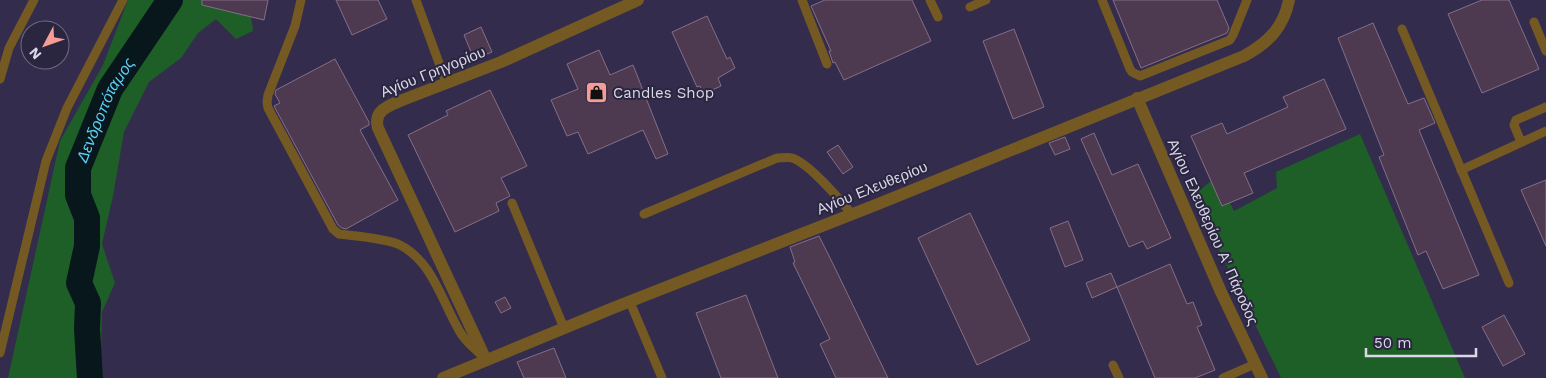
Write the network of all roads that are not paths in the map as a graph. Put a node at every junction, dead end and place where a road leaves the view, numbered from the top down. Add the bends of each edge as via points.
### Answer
1 (34, 0) edge
2 (123, 0) edge
3 (300, 0) edge
4 (416, 0) edge
5 (638, 0) edge
6 (802, 0) edge
7 (930, 0) edge
8 (986, 0) edge
9 (1102, 0) edge
10 (1247, 0) edge
11 (1289, 0) edge
12 (970, 7) dead end
13 (938, 18) dead end
14 (1534, 22) dead end
15 (1402, 29) dead end
16 (1546, 51) edge
17 (827, 64) dead end
18 (0, 79) edge
19 (446, 82) junction
20 (1137, 98) junction
21 (1546, 106) edge
22 (1546, 131) edge
23 (1521, 142) junction
24 (1462, 170) junction
25 (512, 203) dead end
26 (644, 214) dead end
27 (852, 214) junction
28 (1509, 283) dead end
29 (630, 302) junction
30 (564, 328) junction
31 (0, 353) edge
32 (486, 360) junction
33 (1255, 364) junction
34 (1113, 365) dead end
35 (443, 378) edge
36 (662, 378) edge
37 (1119, 378) edge
38 (1223, 378) edge
39 (1262, 378) edge

1 - 18 lane via 9,48
2 - 31 lane via 67,108 46,161
3 - 32 lane via 295,26 268,95 268,108 333,229 339,234 392,242 411,253 434,279 461,335
4 - 19 lane
5 - 19 street, Αγίου Γρηγορίου via 501,62
6 - 17 lane
7 - 13 lane
8 - 12 lane
9 - 10 lane via 1130,69 1140,76 1230,40
11 - 20 street, Αγίου Ελευθερίου via 1280,26 1258,49
14 - 16 lane
15 - 24 lane
19 - 32 street, Αγίου Γρηγορίου via 385,108 378,114 376,123
20 - 27 street, Αγίου Ελευθερίου
20 - 33 street, Αγίου Ελευθερίου Α' Πάροδος
21 - 23 lane via 1516,120 1514,126
22 - 23 lane
23 - 24 lane
24 - 28 lane
25 - 30 lane
26 - 27 lane via 777,158 792,158 809,169
27 - 29 street, Αγίου Ελευθερίου
29 - 30 street, Αγίου Ελευθερίου
29 - 36 lane
30 - 32 street, Αγίου Ελευθερίου
32 - 35 street, Αγίου Ελευθερίου
33 - 38 lane
33 - 39 street, Αγίου Ελευθερίου Α' Πάροδος
34 - 37 lane

